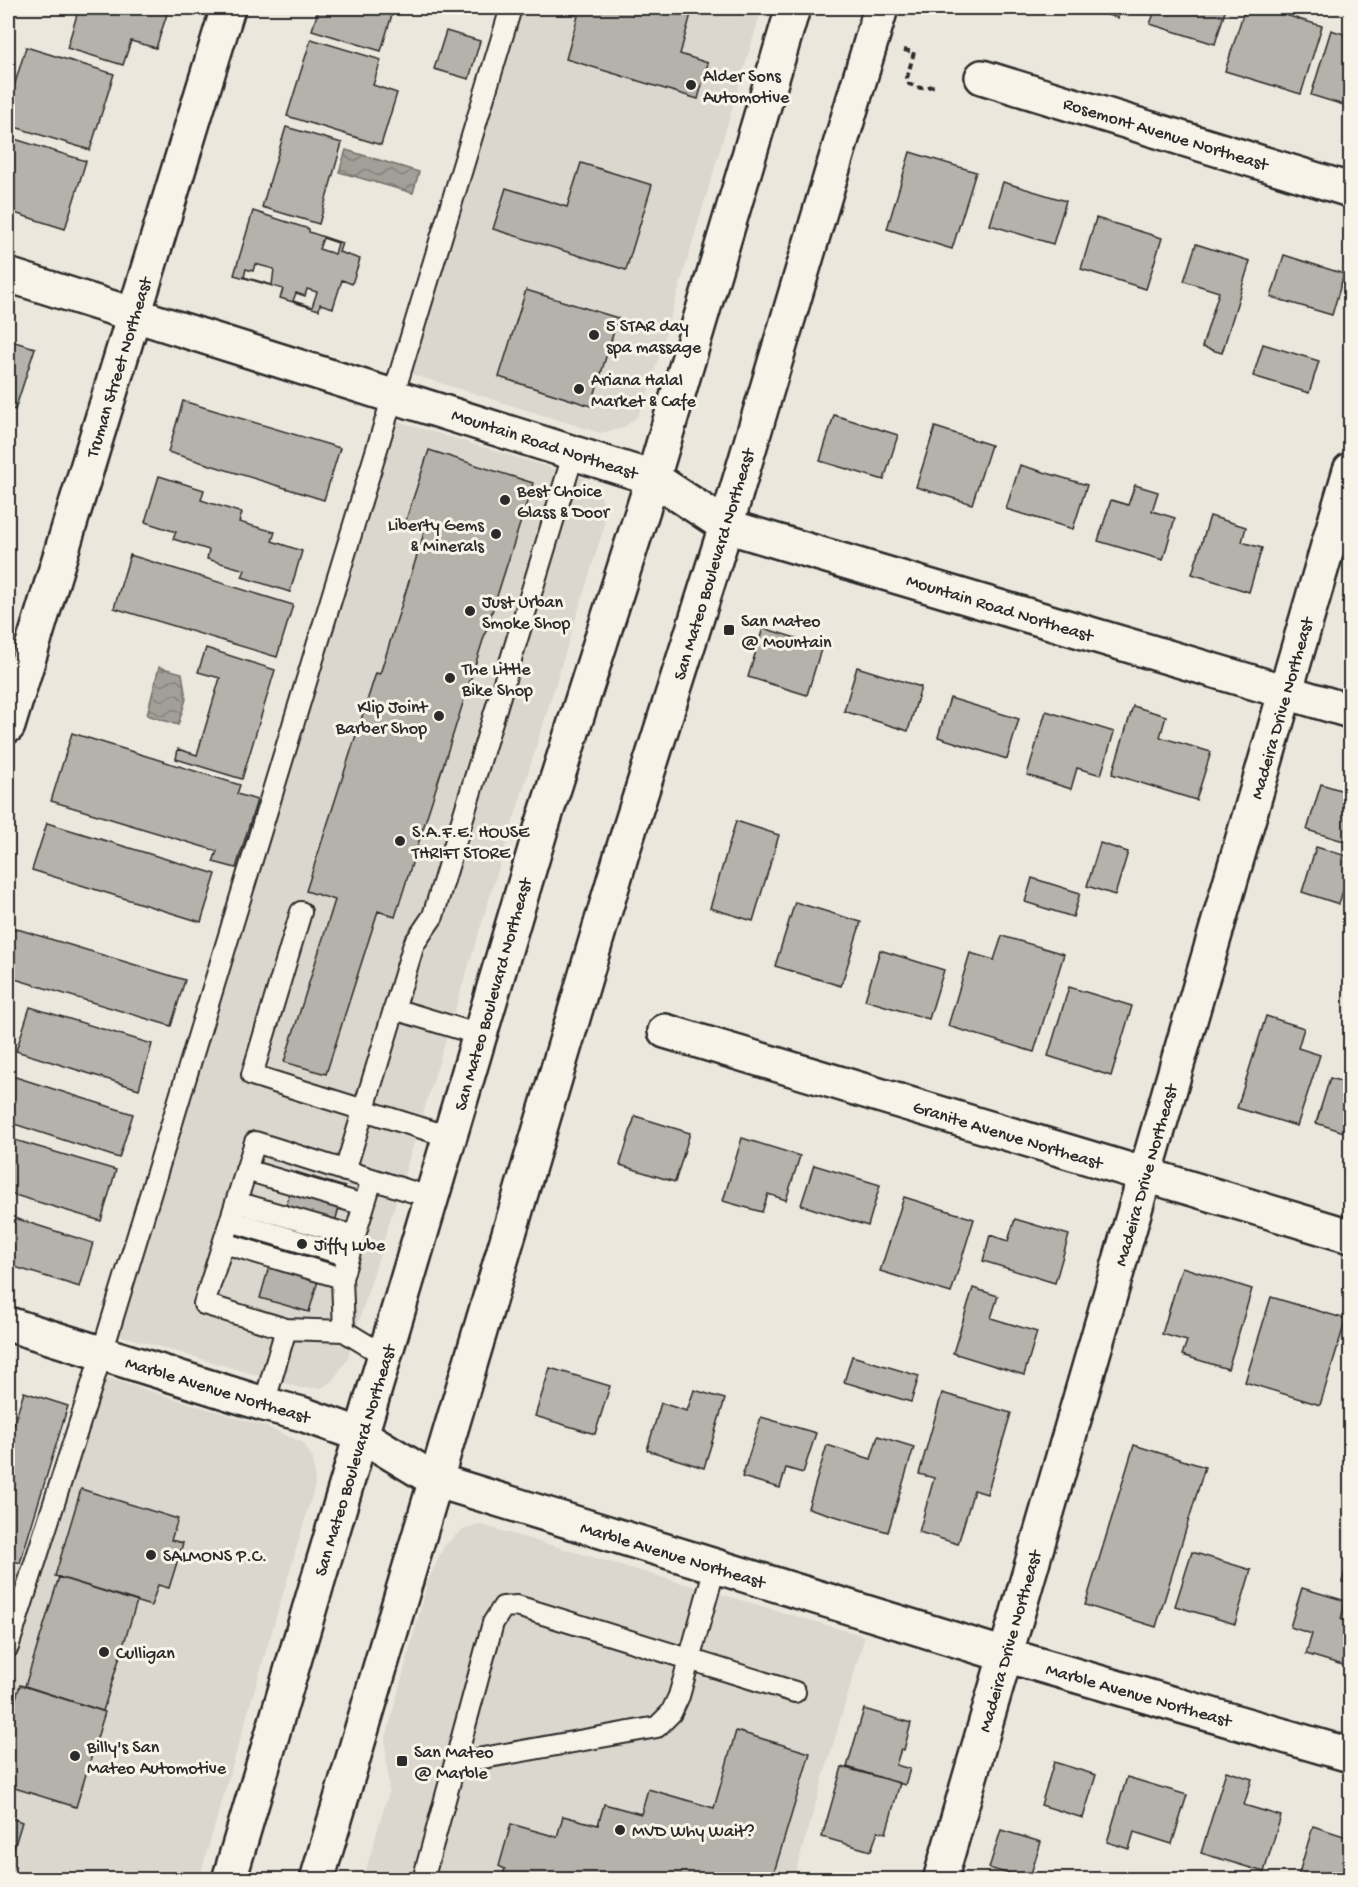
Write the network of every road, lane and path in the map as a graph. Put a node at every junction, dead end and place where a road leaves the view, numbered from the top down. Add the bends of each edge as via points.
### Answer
1 (228, 8) edge
2 (511, 8) edge
3 (793, 8) edge
4 (881, 8) edge
5 (904, 50) dead end
6 (982, 77) dead end
7 (934, 86) dead end
8 (1350, 189) edge
9 (8, 274) edge
10 (135, 313) junction
11 (393, 395) junction
12 (574, 452) junction
13 (1350, 470) edge
14 (653, 478) junction
15 (726, 526) junction
16 (1285, 692) junction
17 (1350, 711) edge
18 (8, 726) edge
19 (301, 912) dead end
20 (394, 1009) junction
21 (665, 1032) dead end
22 (480, 1035) junction
23 (364, 1110) junction
24 (450, 1137) junction
25 (246, 1170) junction
26 (345, 1171) junction
27 (1145, 1175) junction
28 (372, 1179) junction
29 (432, 1198) junction
30 (236, 1202) junction
31 (364, 1205) junction
32 (230, 1221) junction
33 (354, 1236) junction
34 (1350, 1236) edge
35 (224, 1243) junction
36 (349, 1256) junction
37 (342, 1278) junction
38 (8, 1324) edge
39 (286, 1329) junction
40 (344, 1331) junction
41 (102, 1353) junction
42 (385, 1356) junction
43 (264, 1404) junction
44 (361, 1435) junction
45 (435, 1480) junction
46 (715, 1567) junction
47 (8, 1647) edge
48 (1005, 1655) junction
49 (689, 1660) junction
50 (795, 1692) dead end
51 (1350, 1755) edge
52 (455, 1763) junction
53 (229, 1880) edge
54 (317, 1880) edge
55 (423, 1880) edge
56 (940, 1880) edge

1 - 10 street, Truman Street Northeast
2 - 11 lane
3 - 14 street, San Mateo Boulevard Northeast
4 - 15 street, San Mateo Boulevard Northeast
5 - 7 path via 914,52 909,84 921,88
6 - 8 street, Rosemont Avenue Northeast
9 - 10 street, Mountain Road Northeast
10 - 11 street, Mountain Road Northeast
10 - 18 street, Truman Street Northeast
11 - 12 street, Mountain Road Northeast
11 - 41 lane
12 - 14 street, Mountain Road Northeast
12 - 20 lane via 433,916 414,944
13 - 16 street, Madeira Drive Northeast
14 - 15 street, Mountain Road Northeast
14 - 22 street, San Mateo Boulevard Northeast
15 - 16 street, Mountain Road Northeast
15 - 45 street, San Mateo Boulevard Northeast via 622,853
16 - 17 street, Mountain Road Northeast
16 - 27 street, Madeira Drive Northeast
19 - 23 lane via 252,1076
20 - 22 lane
20 - 23 lane
21 - 27 street, Granite Avenue Northeast
22 - 24 street, San Mateo Boulevard Northeast
23 - 24 lane
23 - 26 lane
24 - 29 street, San Mateo Boulevard Northeast
25 - 26 lane via 255,1142
25 - 30 lane
25 - 31 lane
26 - 28 lane
27 - 34 street, Granite Avenue Northeast
27 - 48 street, Madeira Drive Northeast
28 - 29 lane
28 - 31 lane
29 - 42 street, San Mateo Boulevard Northeast
30 - 32 lane
30 - 33 lane
31 - 33 lane
32 - 35 lane
32 - 36 lane
33 - 36 lane
35 - 37 lane
35 - 39 lane via 204,1304
36 - 37 lane
37 - 40 lane
38 - 41 street, Marble Avenue Northeast
39 - 40 lane
39 - 43 lane
40 - 42 lane
41 - 43 street, Marble Avenue Northeast
41 - 47 lane
42 - 44 street, San Mateo Boulevard Northeast
43 - 44 street, Marble Avenue Northeast
44 - 45 street, Marble Avenue Northeast
44 - 53 street, San Mateo Boulevard Northeast
45 - 46 street, Marble Avenue Northeast
45 - 54 street, San Mateo Boulevard Northeast
46 - 48 street, Marble Avenue Northeast
46 - 49 lane
48 - 51 street, Marble Avenue Northeast
48 - 56 street, Madeira Drive Northeast
49 - 50 lane
49 - 52 lane via 672,1713 657,1727
49 - 52 lane via 517,1606 502,1607 493,1623
52 - 55 lane

